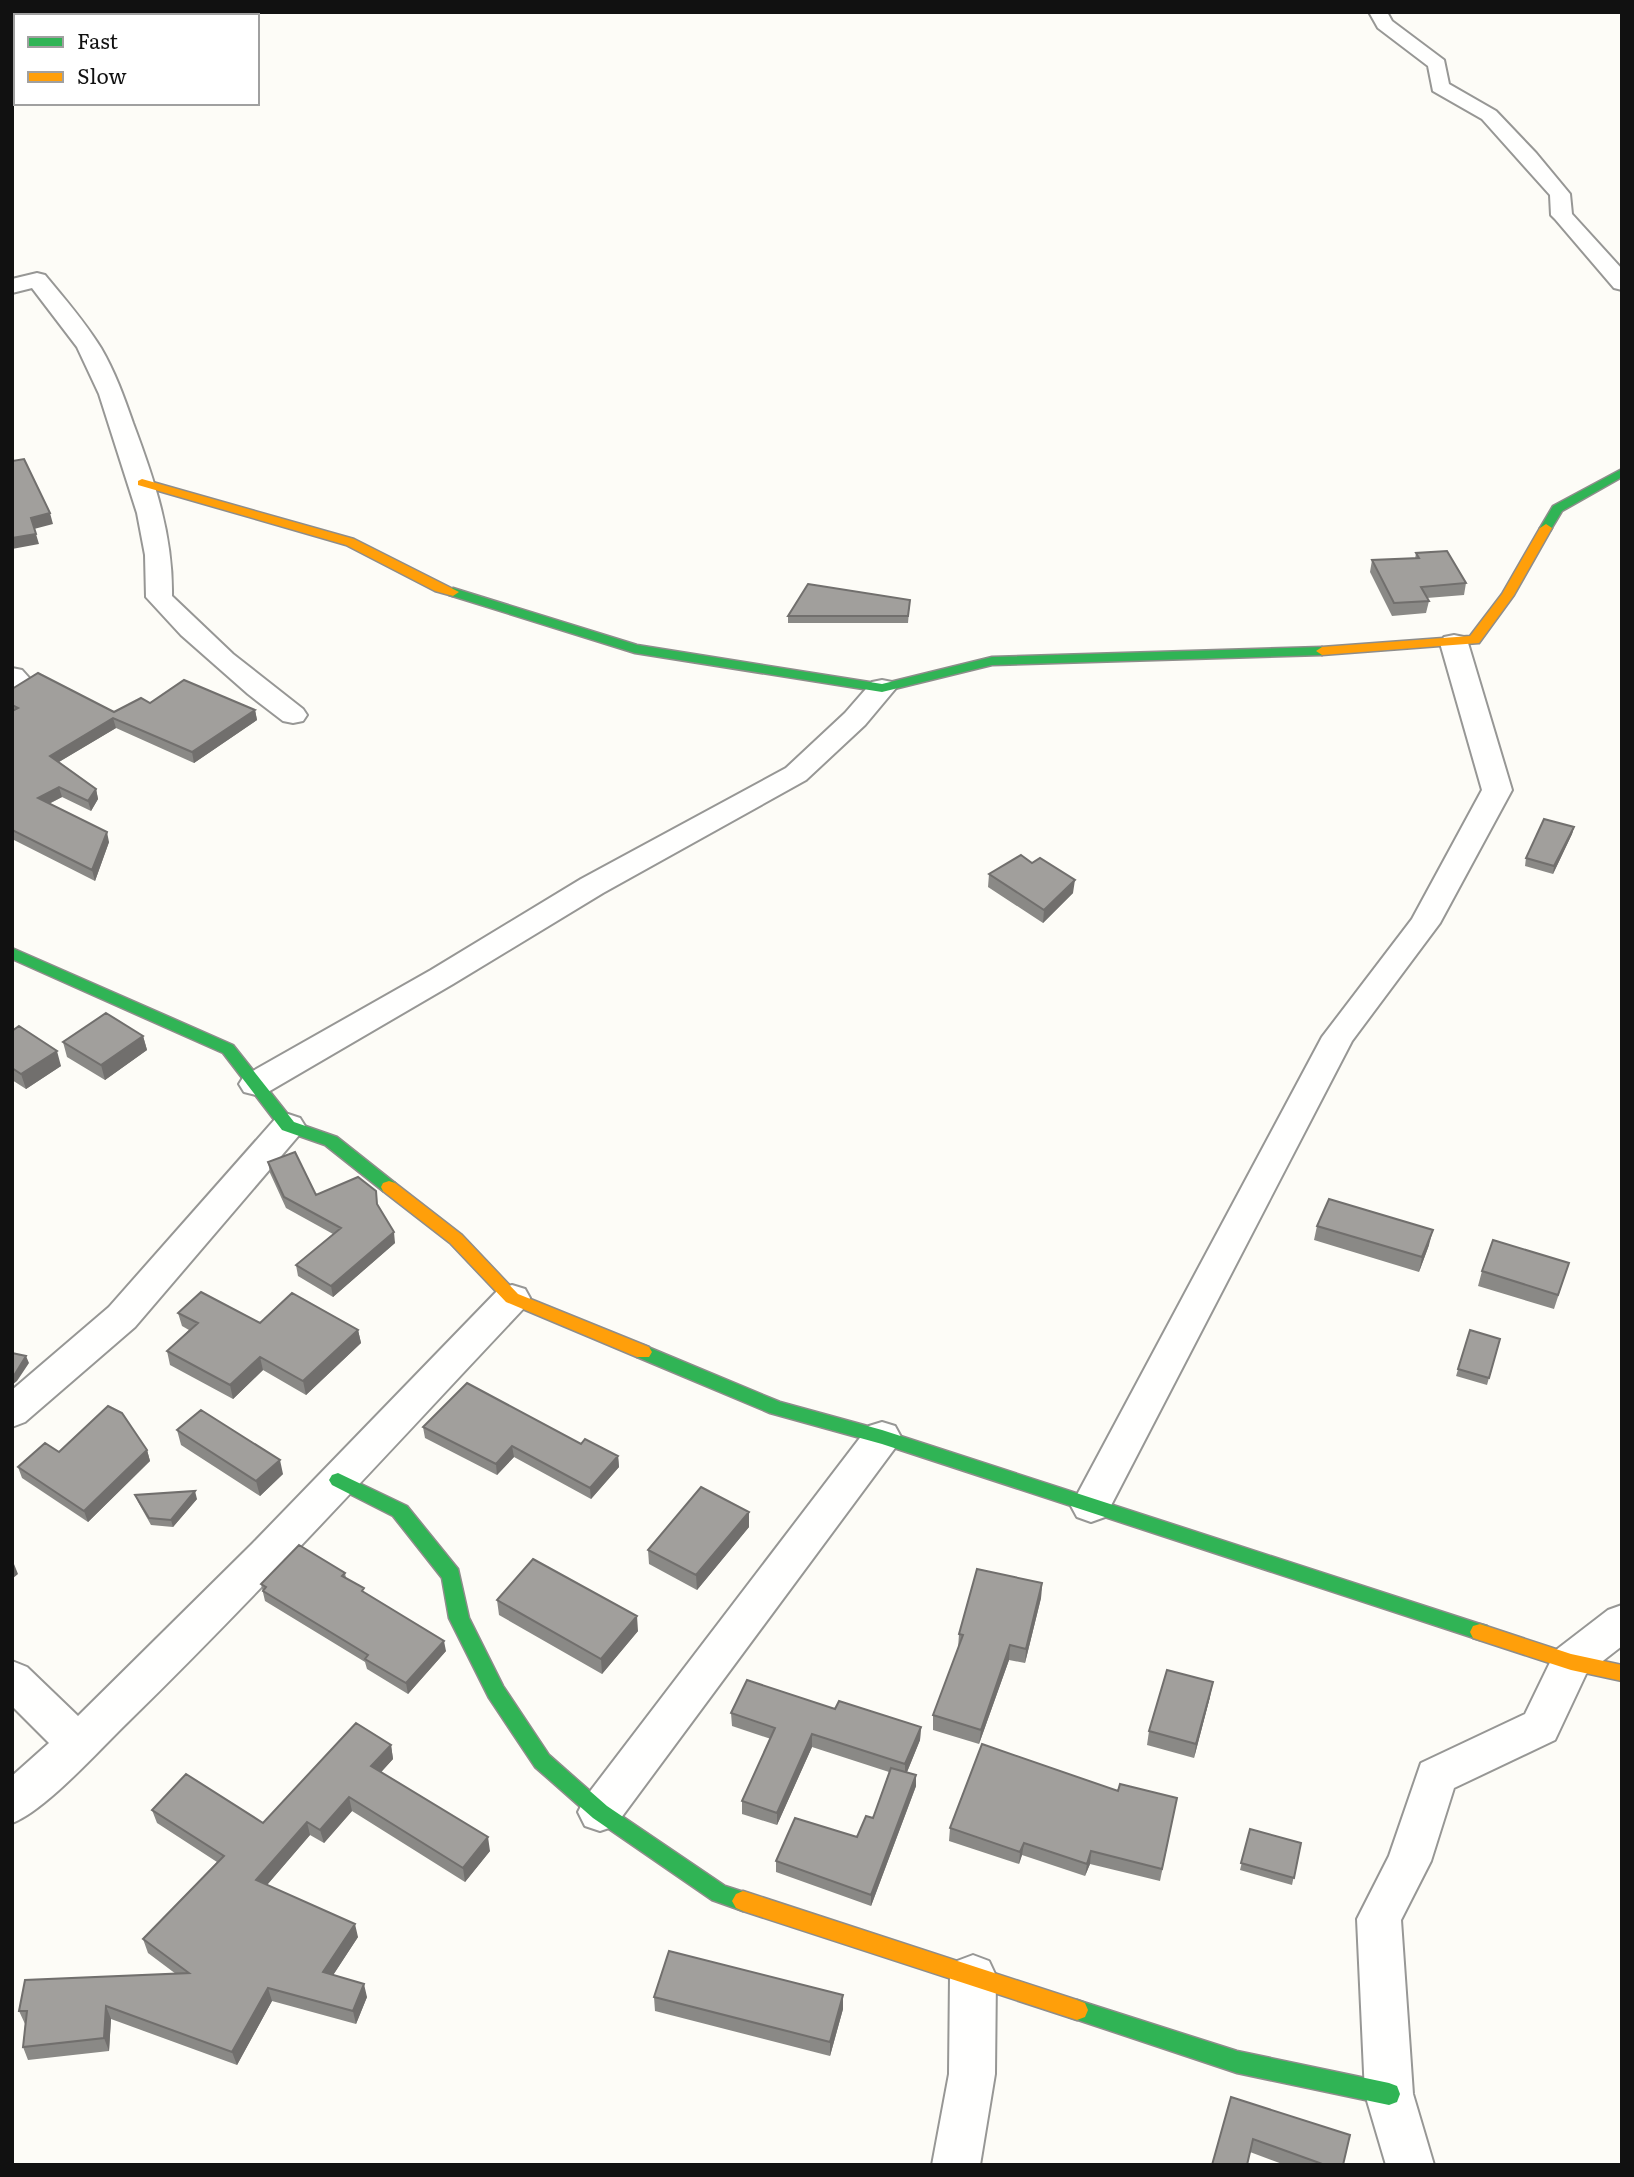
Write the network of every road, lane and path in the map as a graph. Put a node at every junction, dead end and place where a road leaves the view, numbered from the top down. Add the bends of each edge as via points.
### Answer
1 (1378, 12) edge
2 (1622, 283) edge
3 (12, 286) edge
4 (1622, 472) edge
5 (142, 483) junction
6 (1454, 643) junction
7 (12, 676) edge
8 (12, 684) edge
9 (882, 688) junction
10 (293, 715) dead end
11 (12, 953) edge
12 (256, 1084) junction
13 (288, 1126) junction
14 (512, 1298) junction
15 (12, 1412) edge
16 (882, 1437) junction
17 (338, 1480) junction
18 (1091, 1506) junction
19 (1622, 1622) edge
20 (1571, 1662) junction
21 (1622, 1673) edge
22 (12, 1679) edge
23 (79, 1745) junction
24 (12, 1804) edge
25 (600, 1812) junction
26 (974, 1976) junction
27 (1389, 2094) junction
28 (956, 2165) edge
29 (1410, 2165) edge

1 - 2 street via 1385,24 1437,64 1440,87 1489,115 1529,157 1560,194 1562,215
3 - 5 street via 37,280 94,357
4 - 6 street via 1557,509 1508,595 1474,639
5 - 9 street via 350,542 439,588 635,649
5 - 10 street via 161,573 159,597 224,662
6 - 9 street via 992,661
6 - 18 street via 1497,790 1425,923 1338,1037
7 - 8 street via 17,680
9 - 12 street via 796,774 592,886
11 - 12 street via 228,1049
12 - 13 street
13 - 14 street via 331,1141 457,1239
13 - 15 street via 122,1317
14 - 16 street via 776,1408
14 - 17 street
16 - 18 street
16 - 25 street
17 - 23 street
17 - 25 street via 400,1511 424,1539 450,1575 459,1618 496,1692 542,1761
18 - 20 street
19 - 20 street
20 - 21 street
20 - 27 street via 1540,1727 1436,1776 1409,1861 1379,1919
22 - 23 street
23 - 24 street
25 - 26 street via 719,1893
26 - 27 street via 1237,2062
26 - 28 street via 972,2074
27 - 29 street

